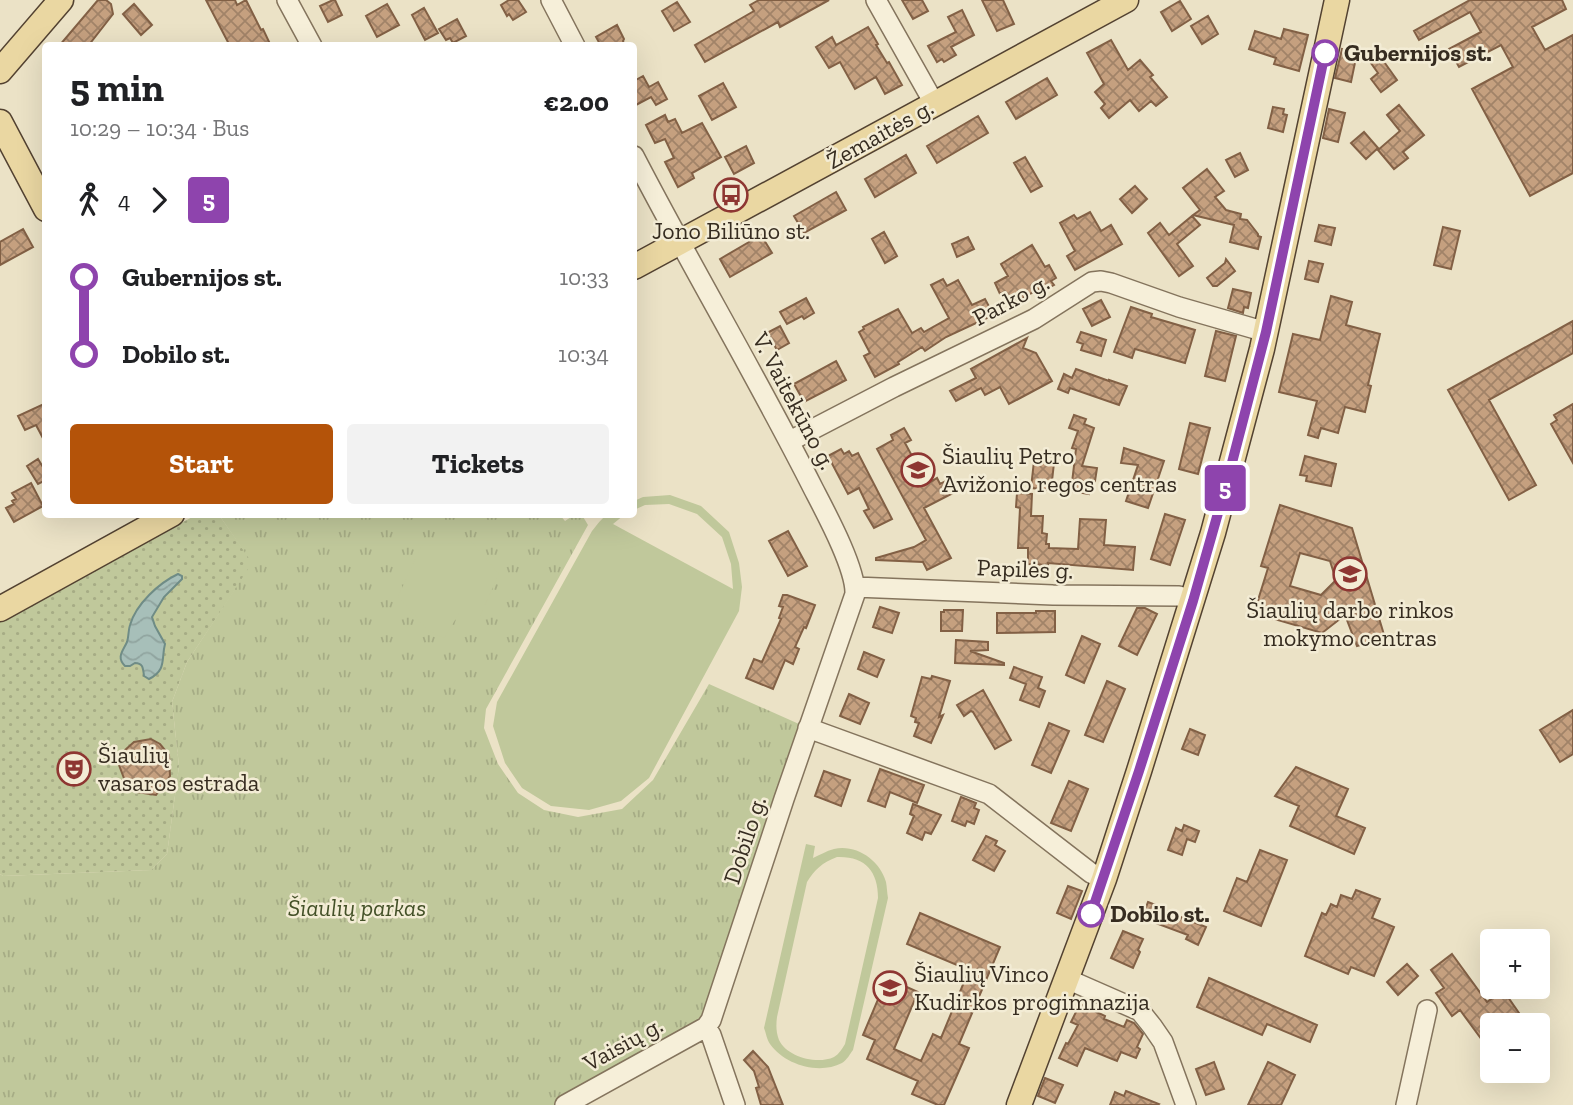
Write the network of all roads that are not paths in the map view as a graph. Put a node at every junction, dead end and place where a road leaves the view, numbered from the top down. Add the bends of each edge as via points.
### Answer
1 (61, 0) edge
2 (287, 0) edge
3 (551, 0) edge
4 (876, 0) edge
5 (1126, 0) edge
6 (1337, 0) edge
7 (30, 37) junction
8 (310, 42) edge
9 (573, 42) edge
10 (0, 45) edge
11 (0, 71) edge
12 (934, 103) junction
13 (0, 122) edge
14 (637, 162) edge
15 (42, 201) edge
16 (680, 243) junction
17 (637, 265) edge
18 (1266, 332) junction
19 (790, 441) junction
20 (165, 518) edge
21 (855, 587) junction
22 (1193, 601) junction
23 (0, 609) edge
24 (808, 728) junction
25 (1104, 879) junction
26 (1067, 979) junction
27 (1427, 1010) dead end
28 (706, 1027) junction
29 (575, 1103) edge
30 (735, 1105) edge
31 (1019, 1105) edge
32 (1186, 1105) edge
33 (1406, 1105) edge

1 - 7 main road
2 - 8 street
3 - 9 street
4 - 12 street
5 - 12 main road, Žemaitės g.
6 - 18 main road
7 - 10 main road
7 - 11 main road
12 - 16 main road, Žemaitės g.
13 - 15 main road
14 - 16 street, V. Vaitekūno g.
16 - 17 main road, Žemaitės g.
16 - 19 street, V. Vaitekūno g.
18 - 19 street, Parko g. via 1111,283 1092,282 1034,318
18 - 22 main road
19 - 21 street, V. Vaitekūno g. via 853,573
20 - 23 main road
21 - 22 street, Papilės g. via 1179,596
21 - 24 street, Dobilo g. via 853,605
22 - 25 main road
24 - 25 street via 989,794
24 - 28 street, Dobilo g. via 716,1009
25 - 26 main road
26 - 31 main road
26 - 32 street via 1140,1012 1163,1042
27 - 33 street
28 - 29 street, Vaisių g.
28 - 30 street

